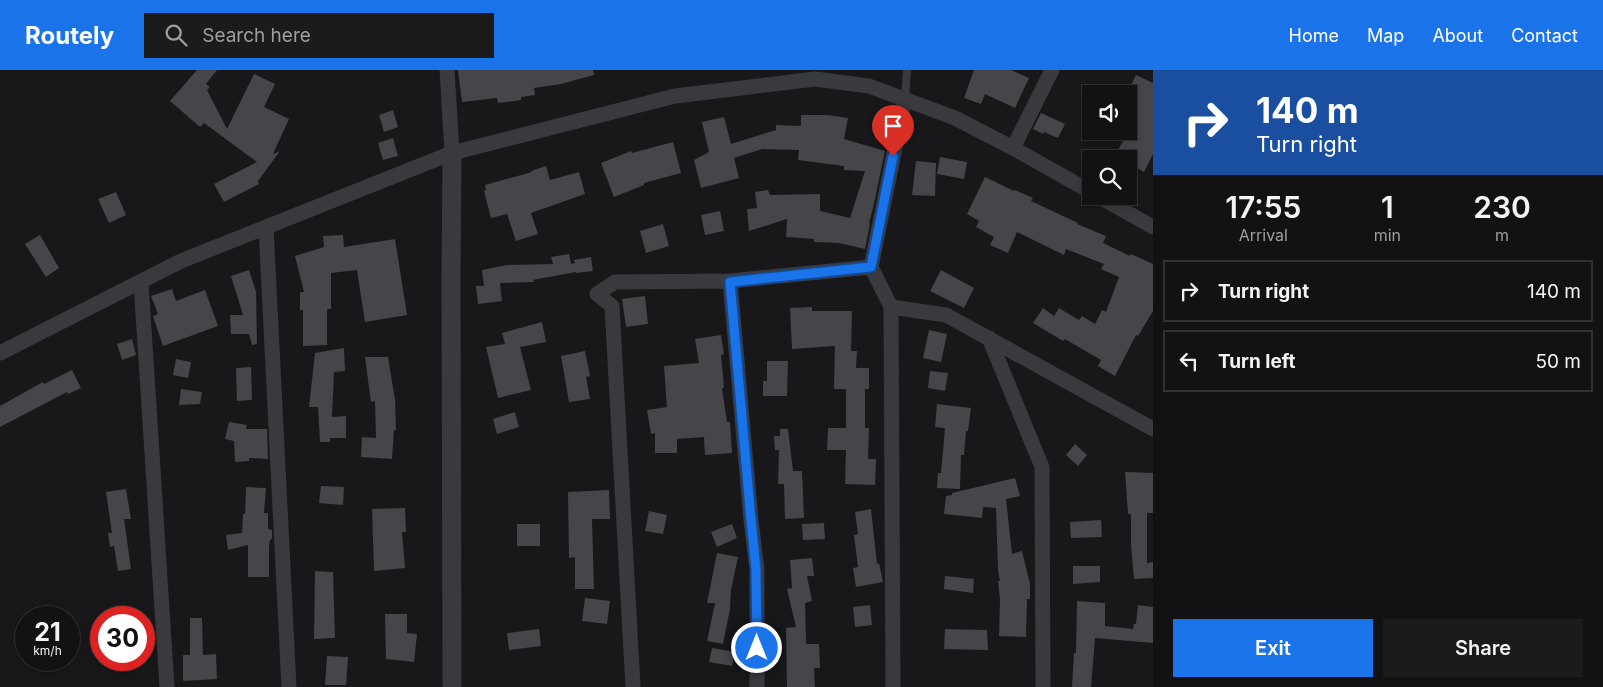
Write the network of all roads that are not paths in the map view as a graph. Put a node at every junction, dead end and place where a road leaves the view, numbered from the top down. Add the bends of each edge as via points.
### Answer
1 (447, 70) edge
2 (906, 70) edge
3 (1052, 70) edge
4 (905, 100) junction
5 (1013, 148) junction
6 (452, 153) junction
7 (1082, 187) edge
8 (1114, 205) edge
9 (266, 227) junction
10 (1153, 227) edge
11 (871, 267) junction
12 (141, 282) junction
13 (730, 282) junction
14 (891, 307) junction
15 (989, 338) junction
16 (0, 353) edge
17 (1153, 429) edge
18 (168, 687) edge
19 (289, 687) edge
20 (452, 687) edge
21 (633, 687) edge
22 (757, 687) edge
23 (893, 687) edge
24 (1043, 687) edge

1 - 6 street
2 - 4 lane
3 - 5 street
4 - 5 street via 955,118
4 - 6 street via 869,86 815,80 685,94
4 - 11 street
5 - 7 street
6 - 9 street
6 - 20 street
8 - 10 street
9 - 12 street via 180,261
9 - 19 street
11 - 13 street
11 - 14 street
12 - 16 street
12 - 18 street
13 - 21 street via 614,282 596,294 612,306
13 - 22 street via 756,570
14 - 15 street via 946,315
14 - 23 street
15 - 17 street
15 - 24 street via 1042,467

